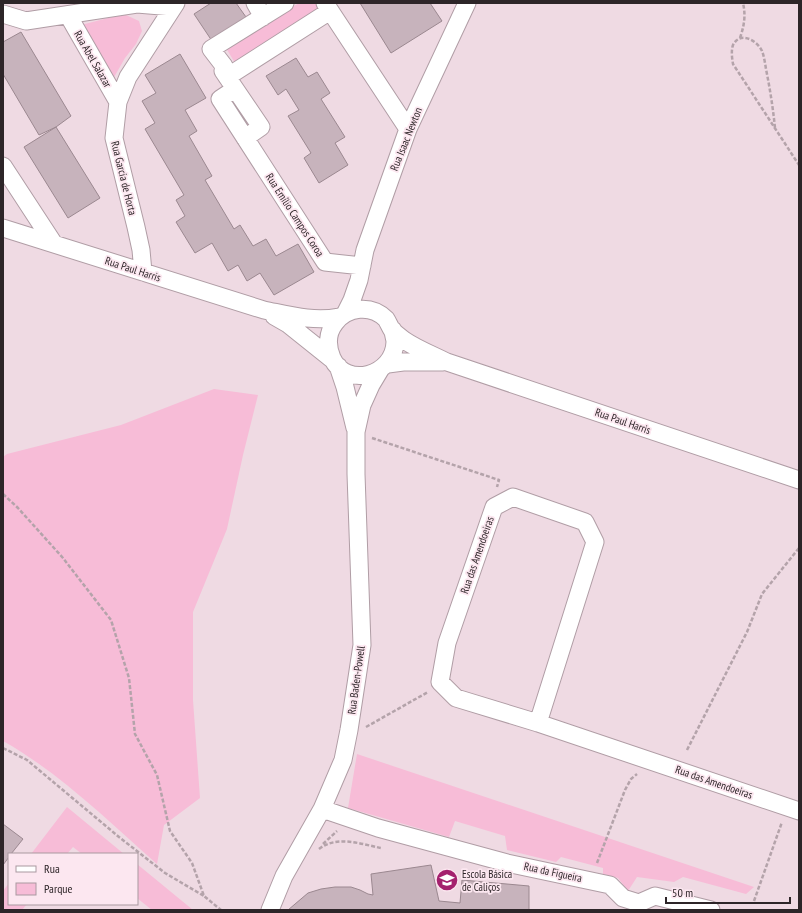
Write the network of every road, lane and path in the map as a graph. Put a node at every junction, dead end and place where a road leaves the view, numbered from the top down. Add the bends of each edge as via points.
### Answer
1 (285, 3) edge
2 (467, 3) edge
3 (743, 3) edge
4 (175, 5) edge
5 (328, 7) edge
6 (259, 10) edge
7 (3, 14) edge
8 (68, 15) junction
9 (740, 38) junction
10 (231, 83) junction
11 (118, 102) junction
12 (408, 128) junction
13 (775, 128) junction
14 (799, 165) edge
15 (3, 166) edge
16 (3, 228) edge
17 (54, 244) junction
18 (143, 272) junction
19 (361, 273) junction
20 (264, 310) junction
21 (376, 312) junction
22 (342, 316) junction
23 (393, 330) junction
24 (447, 362) junction
25 (335, 363) junction
26 (384, 367) junction
27 (363, 435) junction
28 (799, 480) edge
29 (496, 491) dead end
30 (3, 494) edge
31 (799, 548) edge
32 (432, 690) dead end
33 (538, 724) junction
34 (362, 729) dead end
35 (3, 748) edge
36 (687, 750) dead end
37 (639, 772) dead end
38 (322, 809) junction
39 (799, 811) edge
40 (783, 822) dead end
41 (382, 848) dead end
42 (317, 851) dead end
43 (597, 863) dead end
44 (204, 896) junction
45 (754, 901) dead end
46 (221, 910) edge
47 (270, 910) edge
48 (711, 910) edge

1 - 6 street
2 - 12 street, Rua Isaac Newton
3 - 9 path via 745,25
4 - 8 street, Rua Abel Salazar via 137,4
4 - 11 street, Rua Garcia de Horta via 128,77
5 - 10 street, Rua Emílio Campos Coroa
5 - 12 street, Rua Emílio Campos Coroa
6 - 10 street via 211,48 224,66 223,71
7 - 8 street, Rua Abel Salazar via 26,21
8 - 11 street, Rua Abel Salazar
9 - 13 path via 733,44 733,64
9 - 13 path via 757,42 762,51
10 - 19 street, Rua Emílio Campos Coroa via 220,99 325,262
11 - 18 street, Rua Garcia de Horta via 114,138 141,250
12 - 19 street, Rua Isaac Newton via 365,250
13 - 14 path
15 - 17 street
16 - 17 street, Rua Paul Harris
17 - 18 street, Rua Paul Harris
18 - 20 street, Rua Paul Harris
19 - 21 street
19 - 22 street, Rua Isaac Newton via 352,300
20 - 22 street, Rua Paul Harris via 326,320
20 - 25 street, Rua Paul Harris via 288,324
21 - 22 street via 355,310
21 - 23 street
22 - 25 street via 332,326 328,337 329,349
23 - 24 street via 404,339
23 - 26 street via 393,354
24 - 26 street via 403,362
24 - 28 street, Rua Paul Harris
25 - 26 street via 347,373 358,376 370,375
25 - 27 street
26 - 27 street via 371,385 362,405
27 - 29 path via 499,480
27 - 38 street, Rua Baden-Powell via 356,474 362,645 343,760
30 - 44 path via 63,558 111,620 129,678 136,734 157,775 170,831 192,863
31 - 36 path via 762,594 747,632
32 - 34 path
33 - 33 street, Rua das Amendoeiras via 456,698 440,682 447,643 494,507 513,498 585,522 595,542
33 - 39 street, Rua das Amendoeiras
35 - 44 path via 27,760 164,873
37 - 43 path via 631,779 625,790
38 - 47 street, Rua Baden-Powell via 284,876
38 - 48 street, Rua da Figueira via 378,828 507,862 610,884 623,898 639,903 655,896
40 - 45 path
41 - 42 path via 340,840
44 - 46 path

